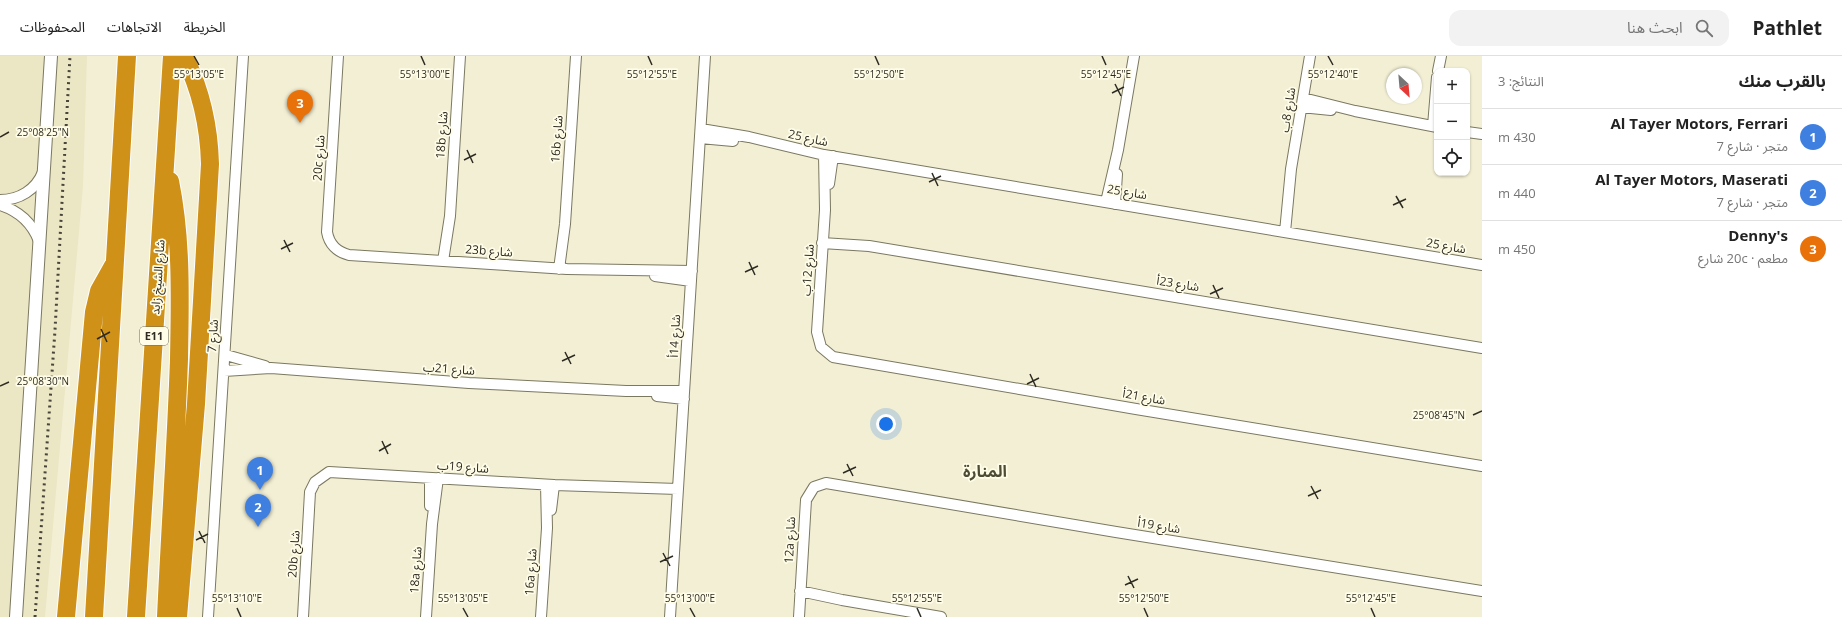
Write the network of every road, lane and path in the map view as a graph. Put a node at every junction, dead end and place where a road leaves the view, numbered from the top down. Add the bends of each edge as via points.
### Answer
1 (51, 56) edge
2 (127, 56) edge
3 (172, 56) edge
4 (184, 56) edge
5 (243, 56) edge
6 (338, 56) edge
7 (460, 56) edge
8 (576, 56) edge
9 (706, 56) edge
10 (1134, 56) edge
11 (1301, 56) edge
12 (1440, 56) edge
13 (1309, 60) edge
14 (1438, 68) edge
15 (1302, 102) junction
16 (1434, 104) edge
17 (1432, 126) edge
18 (1470, 132) edge
19 (701, 134) junction
20 (1482, 134) edge
21 (829, 156) junction
22 (165, 159) junction
23 (44, 166) junction
24 (0, 200) edge
25 (1111, 203) junction
26 (0, 205) edge
27 (1281, 231) junction
28 (823, 239) junction
29 (40, 243) junction
30 (344, 254) joint
31 (447, 262) junction
32 (115, 263) junction
33 (1482, 265) edge
34 (563, 269) junction
35 (691, 276) junction
36 (817, 332) joint
37 (1482, 348) edge
38 (226, 355) junction
39 (271, 368) junction
40 (224, 371) junction
41 (684, 395) junction
42 (1482, 466) edge
43 (434, 478) junction
44 (832, 483) joint
45 (550, 485) junction
46 (310, 492) joint
47 (678, 493) junction
48 (1482, 591) edge
49 (800, 595) junction
50 (16, 617) edge
51 (66, 617) edge
52 (94, 617) edge
53 (136, 617) edge
54 (166, 617) edge
55 (178, 617) edge
56 (208, 617) edge
57 (303, 617) edge
58 (426, 617) edge
59 (541, 617) edge
60 (670, 617) edge
61 (799, 617) edge
62 (941, 617) edge

1 - 23 street
2 - 32 highway
3 - 22 highway, شارع الشيخ زايد / E11
4 - 55 highway via 204,109 210,164 196,404
5 - 38 street, شارع 7
6 - 30 street, 20c شارع via 327,232 333,246
7 - 31 street, 18b شارع
8 - 34 street, 16b شارع
9 - 19 street, شارع 14أ
10 - 25 street
11 - 13 street
12 - 14 street
13 - 15 street, شارع 8ب
15 - 17 street
15 - 27 street, شارع 8ب
16 - 17 street
18 - 20 street
19 - 21 street, شارع 25 via 749,137
19 - 35 street, شارع 14أ
21 - 25 street, شارع 25
21 - 28 street, شارع 12ب
22 - 53 highway, شارع الشيخ زايد / E11
22 - 54 highway via 176,210 179,262 178,388
23 - 24 street via 39,180 32,189 20,196
23 - 29 street
25 - 27 street, شارع 25
26 - 29 street via 24,217
27 - 33 street, شارع 25
28 - 36 street, شارع 12ب
28 - 37 street, شارع 23أ
29 - 50 street
30 - 31 street, 23b شارع
31 - 34 street, 23b شارع
32 - 51 highway via 101,286 94,312
32 - 52 highway
34 - 35 street, 23b شارع
35 - 41 street, شارع 14أ
36 - 42 street, شارع 21أ via 824,351 838,358
38 - 39 street, شارع 21ب
38 - 40 street, شارع 7
39 - 40 street, شارع 21ب
39 - 41 street, شارع 21ب via 469,383
40 - 56 street, شارع 7
41 - 47 street, شارع 14أ
43 - 45 street, شارع 19ب
43 - 46 street, شارع 19ب via 329,472 315,482
43 - 58 street, 18a شارع
44 - 48 street, شارع 19أ
44 - 49 street, 12a شارع via 814,487 806,500
45 - 47 street, شارع 19ب
45 - 59 street, 16a شارع
46 - 57 street, 20b شارع
47 - 60 street, شارع 14أ
49 - 61 street, 12a شارع
49 - 62 street

